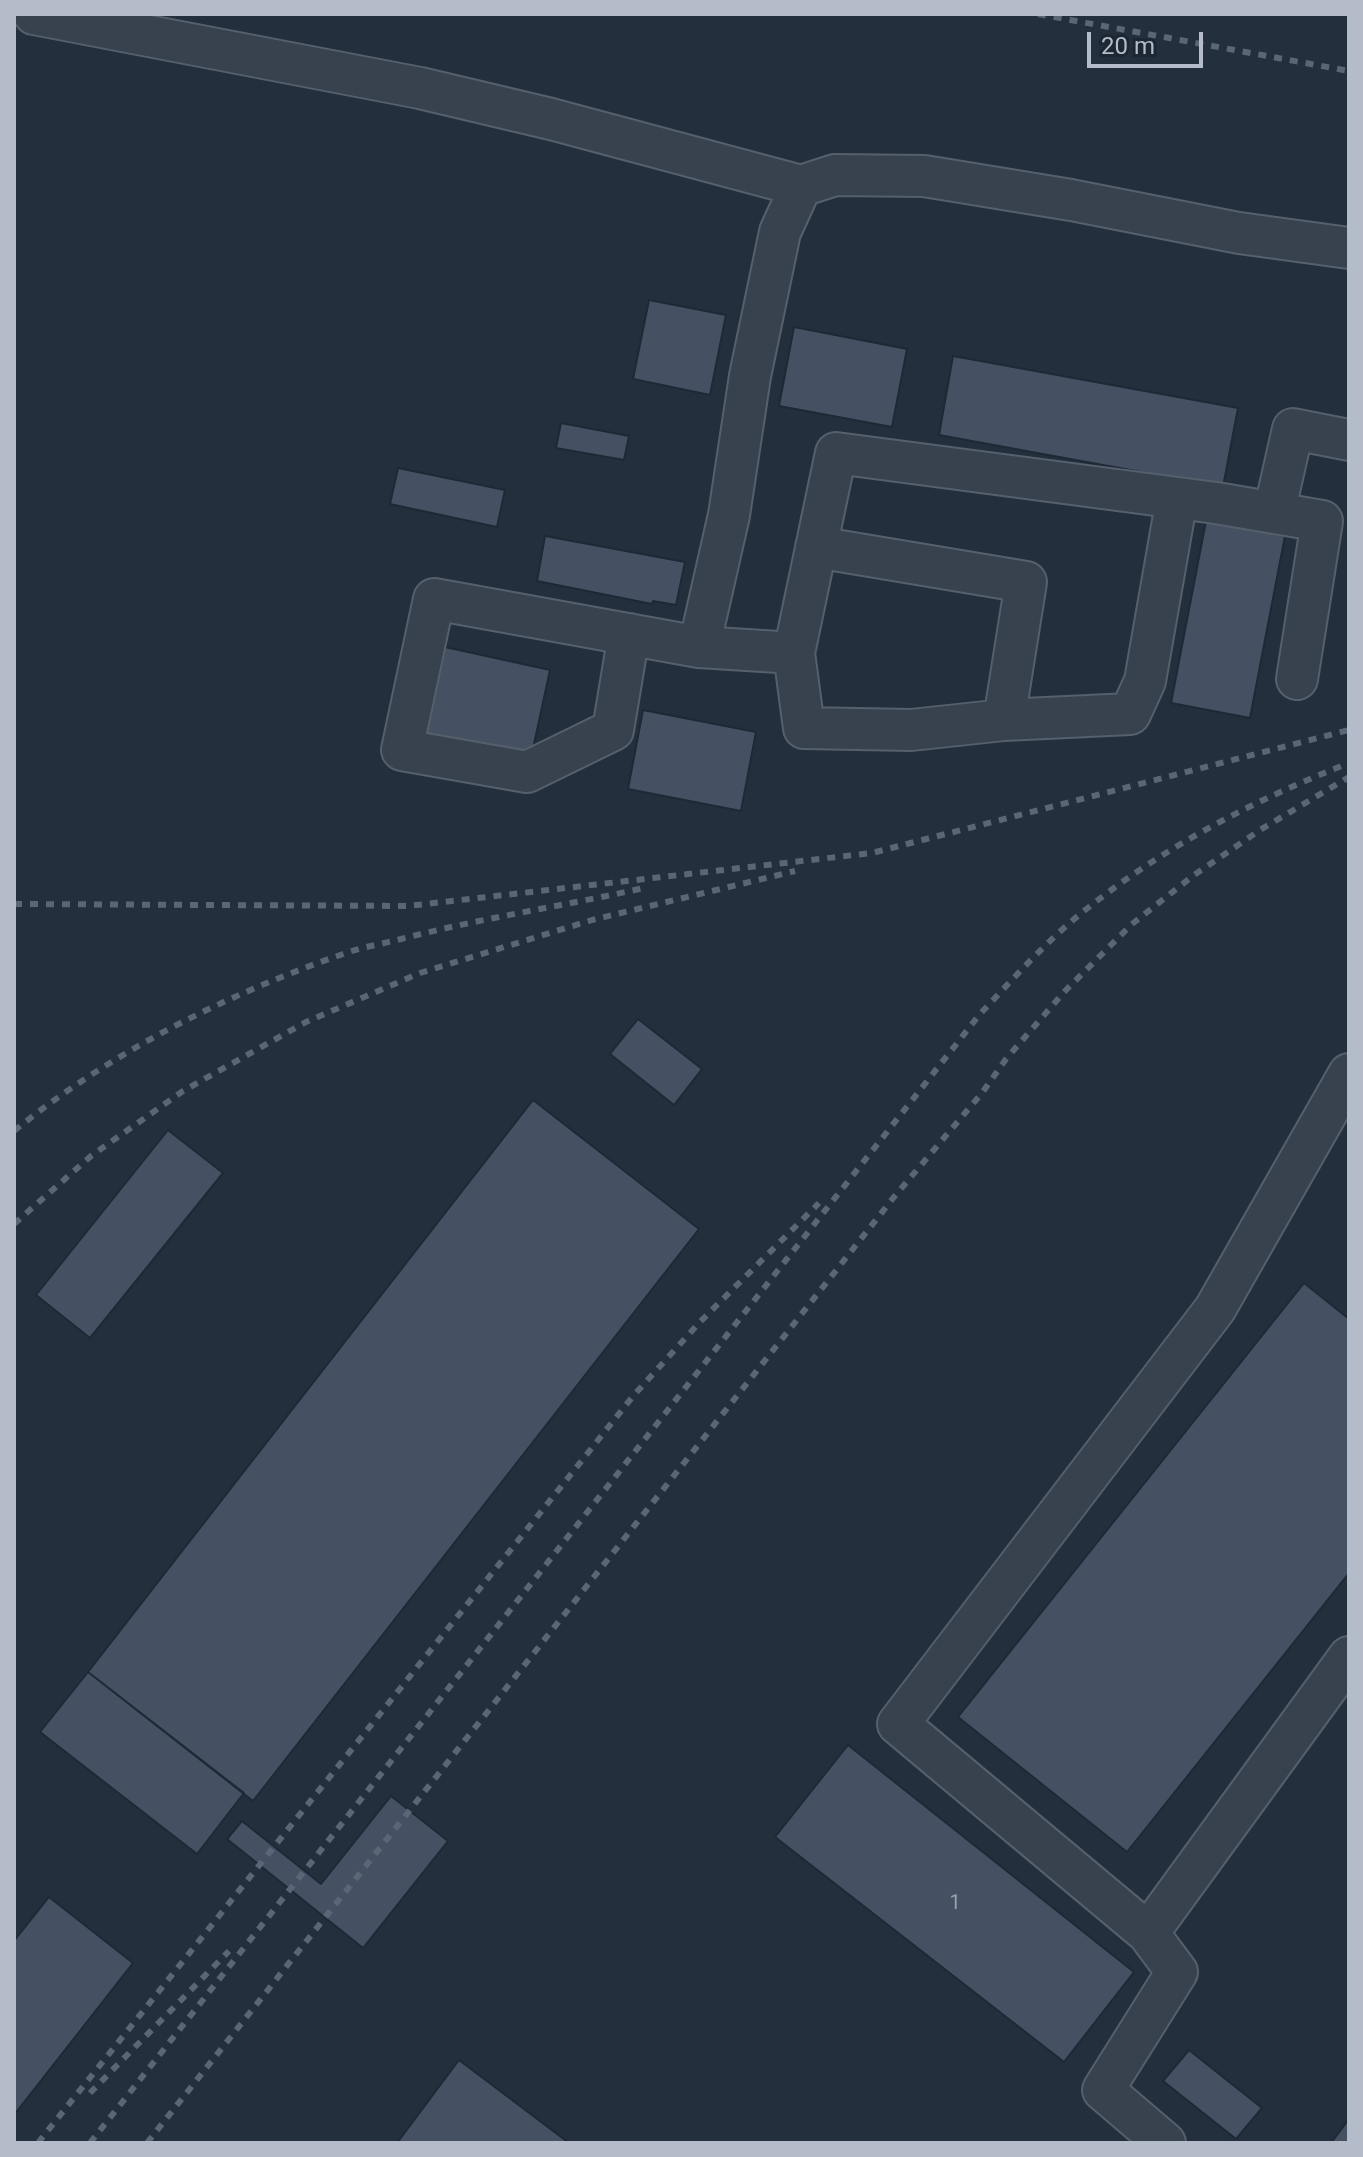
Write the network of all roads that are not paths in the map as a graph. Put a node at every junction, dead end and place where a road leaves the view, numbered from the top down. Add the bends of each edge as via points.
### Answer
1 (34, 14) edge
2 (801, 186) junction
3 (1349, 248) edge
4 (1349, 440) edge
5 (1177, 498) junction
6 (1274, 513) junction
7 (816, 547) junction
8 (629, 634) junction
9 (699, 647) junction
10 (794, 653) junction
11 (1297, 679) dead end
12 (1004, 720) junction
13 (1348, 1077) edge
14 (1349, 1657) edge
15 (1148, 1933) junction
16 (1165, 2143) edge

1 - 2 lane via 420,88
2 - 3 lane via 835,175 924,176
2 - 9 lane via 780,232 729,515
4 - 6 lane via 1293,429
5 - 6 lane
5 - 7 lane via 836,453
5 - 12 lane via 1145,681 1130,714
6 - 11 lane via 1322,521
7 - 10 lane
7 - 12 lane via 1026,582
8 - 8 lane via 434,599 402,750 527,772 613,730
8 - 9 lane
9 - 10 lane
10 - 12 lane via 804,728 911,730
13 - 15 lane via 1215,1309 898,1724
14 - 15 lane
15 - 16 lane via 1177,1972 1103,2090

